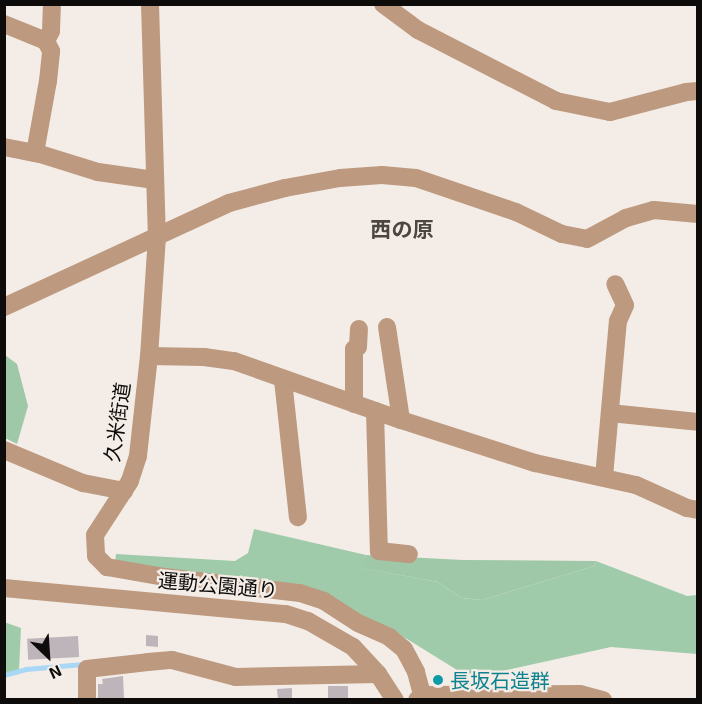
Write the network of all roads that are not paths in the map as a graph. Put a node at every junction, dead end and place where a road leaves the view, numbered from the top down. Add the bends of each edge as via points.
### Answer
1 (52, 4) edge
2 (150, 4) edge
3 (383, 4) edge
4 (4, 24) edge
5 (46, 41) junction
6 (698, 91) edge
7 (4, 147) edge
8 (35, 153) junction
9 (154, 180) junction
10 (698, 214) edge
11 (157, 236) junction
12 (615, 284) dead end
13 (4, 307) edge
14 (387, 327) dead end
15 (359, 329) dead end
16 (149, 356) junction
17 (283, 380) junction
18 (354, 404) junction
19 (375, 411) junction
20 (610, 413) junction
21 (401, 420) junction
22 (698, 422) edge
23 (4, 450) edge
24 (604, 477) junction
25 (124, 491) junction
26 (698, 510) edge
27 (298, 517) dead end
28 (409, 554) dead end
29 (4, 588) edge
30 (378, 674) junction
31 (419, 697) edge
32 (87, 699) edge
33 (395, 699) edge
34 (603, 699) edge

1 - 5 street via 51,31
2 - 9 street, 久米街道
3 - 6 street via 418,30 556,101 610,112
4 - 5 street
5 - 8 street via 51,51
7 - 8 street
8 - 9 street via 98,172
9 - 11 street, 久米街道
10 - 11 street via 654,210 626,218 587,239 562,234 516,212 416,177 382,175 285,188 229,203
11 - 13 street
11 - 16 street, 久米街道
12 - 20 street via 625,305 618,321
14 - 21 street
15 - 18 street via 358,347 354,349
16 - 17 street via 234,361
16 - 25 street, 久米街道 via 138,456
17 - 18 street
17 - 27 street
18 - 19 street
19 - 21 street
19 - 28 street via 379,551
20 - 22 street
20 - 24 street
21 - 24 street via 535,463
23 - 25 street via 83,483
24 - 26 street via 636,485
25 - 31 street, 久米街道 via 95,535 96,556 107,567 300,593 324,601 358,624 399,644 416,672
29 - 30 street, 運動公園通り via 286,614 308,621 353,646
30 - 32 street via 236,677 172,660 156,661 87,669
30 - 33 street, 運動公園通り
31 - 34 street via 580,694

